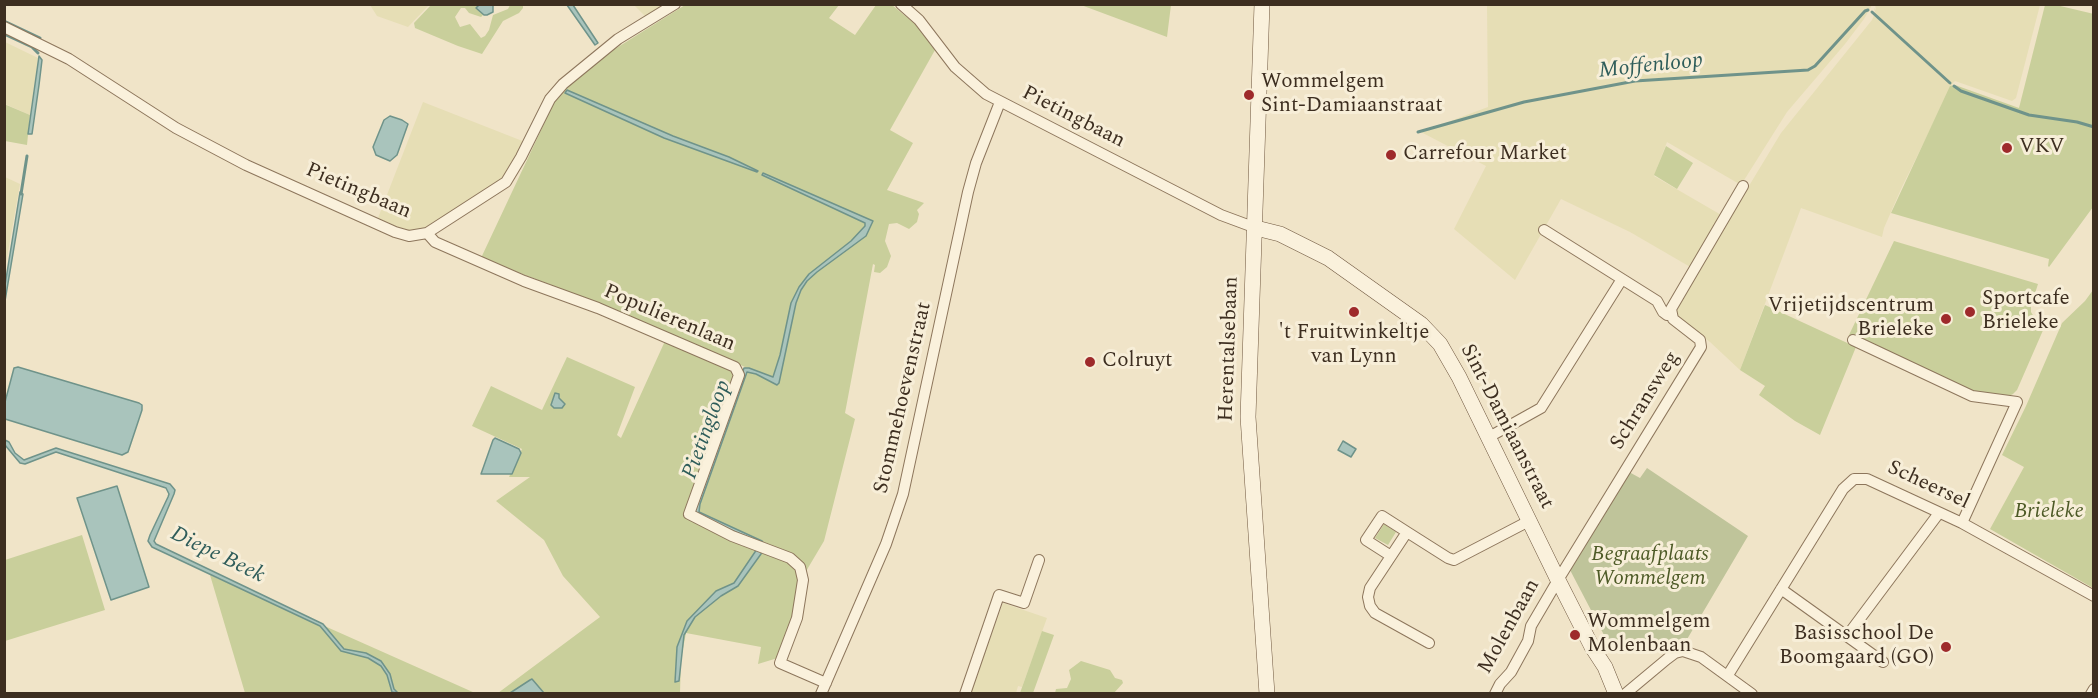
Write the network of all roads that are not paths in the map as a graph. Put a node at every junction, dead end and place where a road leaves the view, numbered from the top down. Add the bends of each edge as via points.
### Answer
1 (675, 4) edge
2 (901, 4) edge
3 (1262, 4) edge
4 (4, 27) edge
5 (1000, 102) junction
6 (1743, 186) dead end
7 (1256, 228) junction
8 (1544, 230) dead end
9 (427, 233) junction
10 (1622, 279) junction
11 (1671, 314) junction
12 (1853, 340) dead end
13 (1489, 437) junction
14 (1939, 513) junction
15 (1529, 521) junction
16 (1962, 523) junction
17 (1407, 532) junction
18 (1391, 556) junction
19 (1039, 560) dead end
20 (1558, 580) junction
21 (1781, 589) junction
22 (2094, 596) edge
23 (1847, 636) junction
24 (1429, 643) dead end
25 (1883, 662) dead end
26 (1728, 675) junction
27 (2094, 689) edge
28 (825, 690) edge
29 (965, 693) edge
30 (1267, 693) edge
31 (1495, 693) edge
32 (1616, 693) edge
33 (1625, 693) edge
34 (1752, 693) edge
35 (2091, 693) edge

1 - 9 street, Pietingbaan via 618,39 563,84 550,99 506,182
2 - 5 street, Pietingbaan via 973,85
3 - 7 main road, Herentalsebaan
4 - 9 street, Pietingbaan via 69,59 176,128 246,165 395,232 409,236
5 - 7 street, Pietingbaan via 1221,215
5 - 28 street, Stommehoevenstraat via 968,192 903,494
6 - 11 street via 1673,304
7 - 13 main road, Sint-Damiaanstraat via 1281,235 1328,258 1421,324 1452,363
7 - 30 main road, Herentalsebaan via 1248,417
8 - 10 street, Schransweg
9 - 28 street, Populierenlaan via 435,242 735,368 739,375 690,514 732,536 790,558 800,567 803,573 797,618 780,663
10 - 11 street, Schransweg via 1657,301 1667,315
10 - 13 street via 1541,408
11 - 20 street, Schransweg via 1672,319 1701,340 1701,347
12 - 16 street via 1972,396 2017,402
13 - 15 main road, Sint-Damiaanstraat
14 - 16 street, Scheersel
14 - 21 street, Scheersel via 1866,479 1854,479 1843,489
14 - 23 street
15 - 17 street via 1454,560
15 - 20 main road, Sint-Damiaanstraat
16 - 22 street, Scheersel
17 - 18 street
17 - 18 street via 1382,516 1366,540
18 - 24 street via 1370,588 1370,606 1375,613
19 - 29 street via 1024,603 999,595
20 - 31 street, Molenbaan via 1511,672
20 - 32 main road, Sint-Damiaanstraat
21 - 23 street
21 - 26 street, Scheersel
23 - 25 street
26 - 33 street via 1701,657 1683,651 1675,653
26 - 34 street
27 - 35 street

